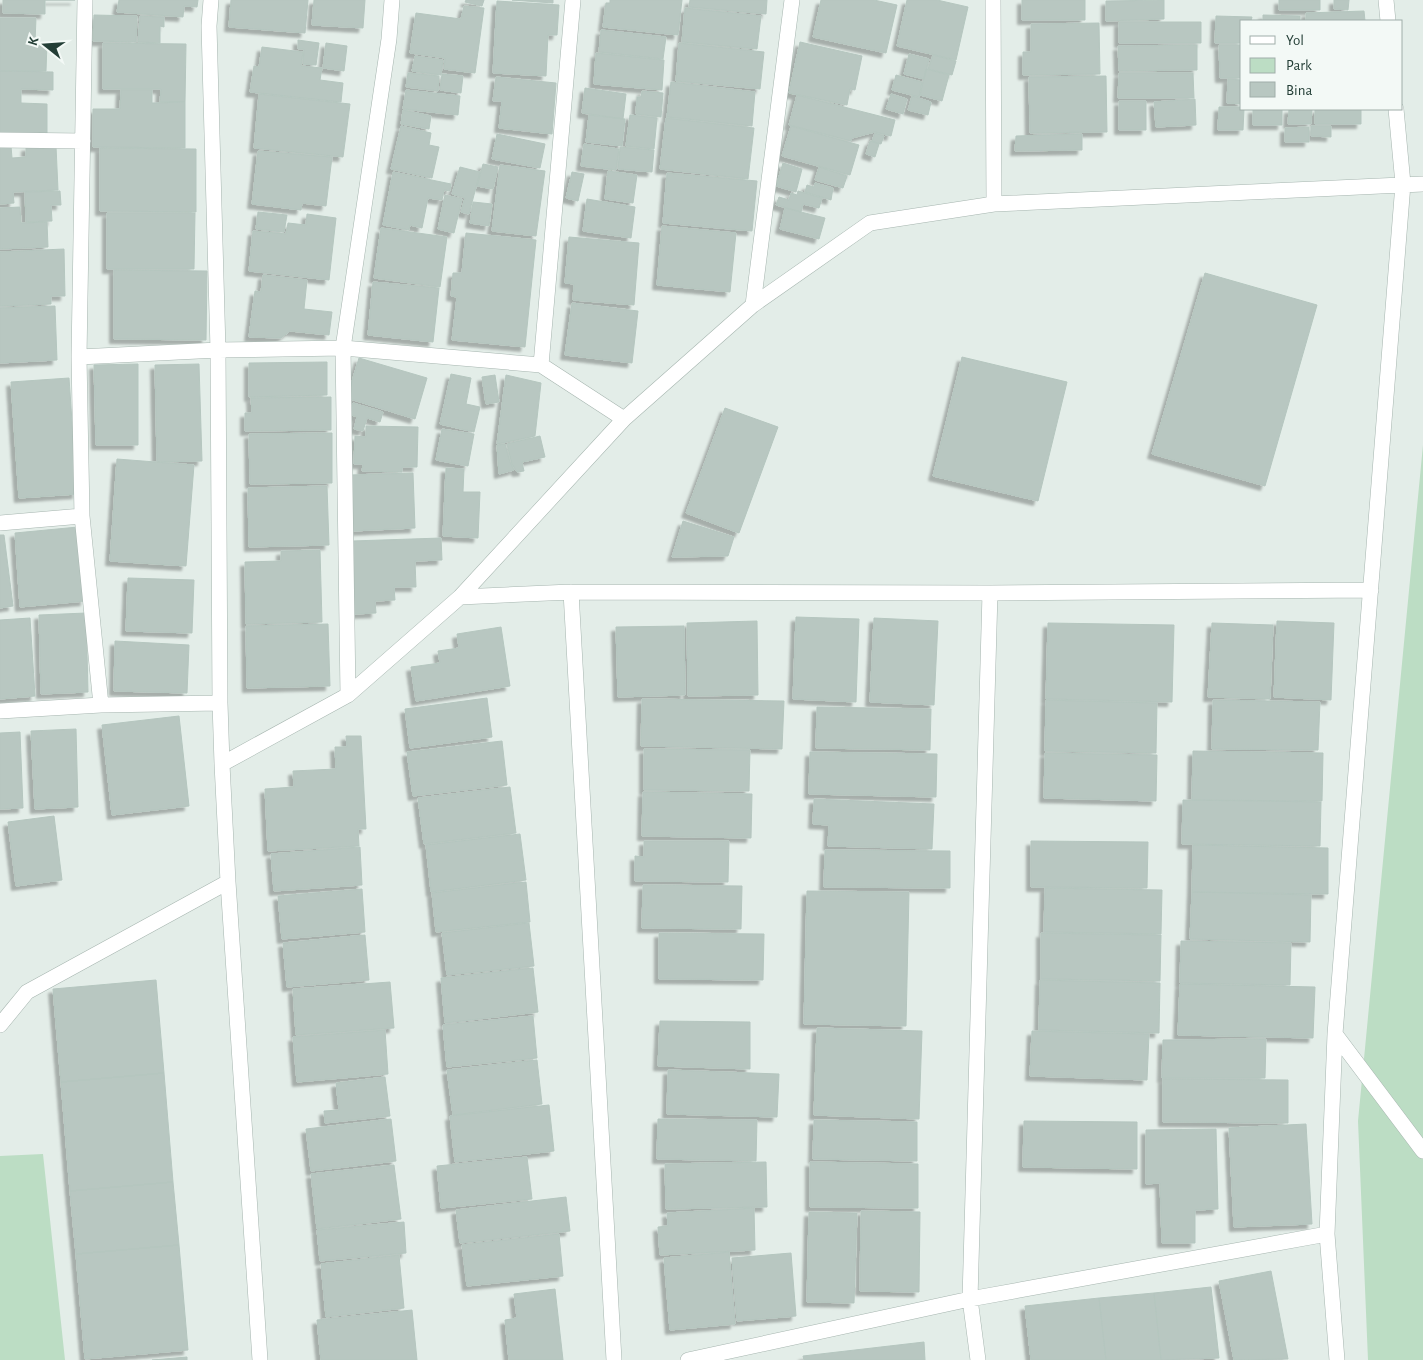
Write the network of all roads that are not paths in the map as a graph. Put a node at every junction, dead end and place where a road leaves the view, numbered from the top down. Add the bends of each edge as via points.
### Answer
1 (85, 0) edge
2 (211, 0) edge
3 (392, 0) edge
4 (573, 0) edge
5 (792, 0) edge
6 (993, 0) edge
7 (1386, 0) edge
8 (1388, 20) edge
9 (1396, 110) edge
10 (0, 140) edge
11 (83, 141) junction
12 (1403, 184) junction
13 (1423, 184) edge
14 (994, 204) junction
15 (753, 305) junction
16 (343, 348) junction
17 (218, 350) junction
18 (79, 357) junction
19 (541, 365) junction
20 (624, 419) junction
21 (82, 516) junction
22 (0, 523) edge
23 (1371, 590) junction
24 (571, 592) junction
25 (990, 593) junction
26 (460, 597) junction
27 (348, 695) junction
28 (220, 703) junction
29 (101, 705) junction
30 (0, 712) edge
31 (222, 764) junction
32 (228, 882) junction
33 (0, 1025) edge
34 (1335, 1034) junction
35 (1423, 1151) edge
36 (1327, 1234) junction
37 (970, 1299) junction
38 (260, 1360) edge
39 (614, 1360) edge
40 (688, 1360) edge
41 (978, 1360) edge
42 (1337, 1360) edge

1 - 11 street
2 - 17 street via 209,26
3 - 16 street via 390,39
4 - 19 street
5 - 15 street
6 - 14 street
7 - 8 street
9 - 12 street
10 - 11 street
11 - 18 street
12 - 13 street
12 - 14 street
12 - 23 street
14 - 15 street via 870,223
15 - 20 street
16 - 17 street
16 - 19 street
16 - 27 street
17 - 18 street
17 - 28 street
18 - 21 street
19 - 20 street
20 - 26 street
21 - 22 street
21 - 29 street
23 - 25 street
23 - 34 street
24 - 25 street
24 - 26 street
24 - 39 street
25 - 37 street
26 - 27 street
27 - 31 street
28 - 29 street
28 - 31 street
29 - 30 street
31 - 32 street
32 - 33 street via 27,992
32 - 38 street
34 - 35 street
34 - 36 street
36 - 37 street
36 - 42 street
37 - 40 street
37 - 41 street

